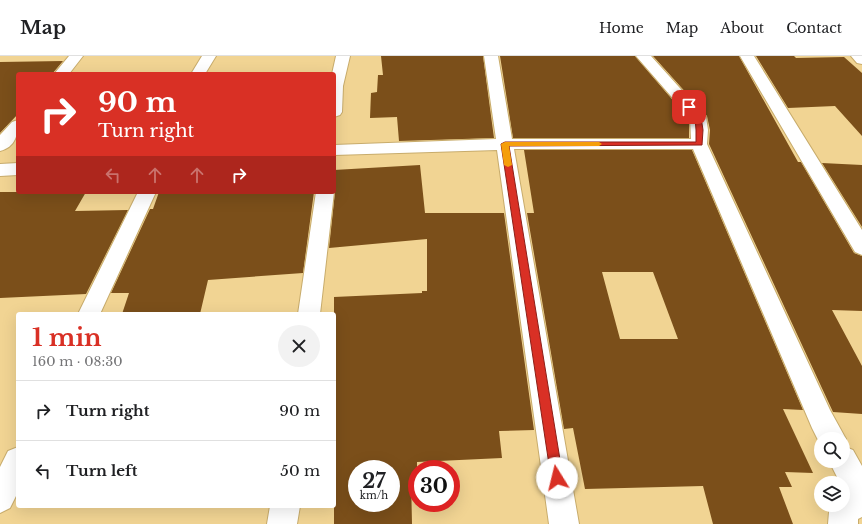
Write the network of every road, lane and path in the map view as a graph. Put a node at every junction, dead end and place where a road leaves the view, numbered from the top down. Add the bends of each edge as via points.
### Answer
1 (76, 56) edge
2 (209, 56) edge
3 (343, 56) edge
4 (491, 56) edge
5 (643, 56) edge
6 (748, 56) edge
7 (858, 56) edge
8 (862, 60) edge
9 (62, 72) edge
10 (199, 72) edge
11 (336, 86) edge
12 (16, 127) edge
13 (505, 144) junction
14 (699, 144) junction
15 (0, 146) edge
16 (336, 150) edge
17 (16, 169) edge
18 (0, 170) edge
19 (146, 194) edge
20 (325, 194) edge
21 (862, 247) edge
22 (90, 312) edge
23 (309, 312) edge
24 (828, 432) edge
25 (16, 465) edge
26 (847, 468) edge
27 (862, 497) edge
28 (0, 498) edge
29 (284, 508) edge
30 (282, 524) edge
31 (564, 524) edge
32 (843, 524) edge

1 - 9 street
2 - 10 street
3 - 11 street
4 - 13 street
5 - 14 street via 698,117
6 - 21 street
7 - 8 street
12 - 15 street
13 - 14 street
13 - 16 street
13 - 31 street
14 - 24 street
17 - 18 street
19 - 22 street
20 - 23 street
25 - 28 street
26 - 27 street
27 - 32 street via 844,512
29 - 30 street

